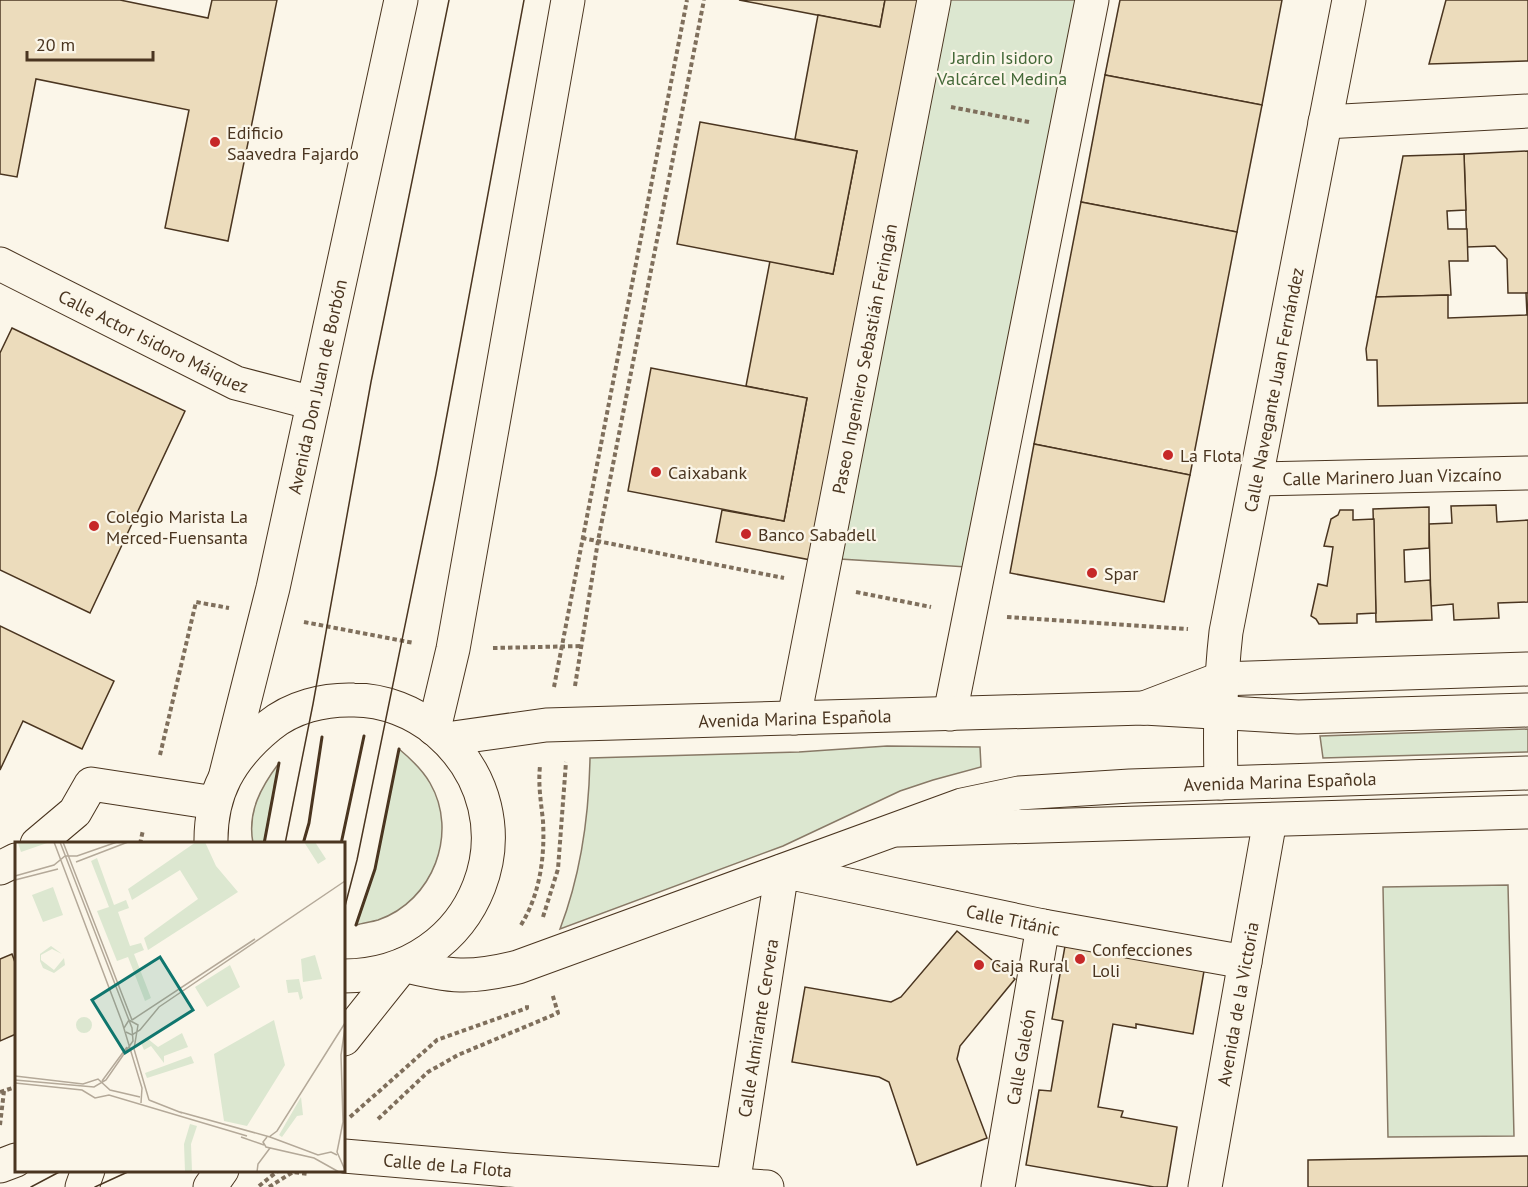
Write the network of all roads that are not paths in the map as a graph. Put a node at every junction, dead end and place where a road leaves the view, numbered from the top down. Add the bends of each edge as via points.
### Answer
1 (401, 0) edge
2 (568, 0) edge
3 (934, 0) edge
4 (1092, 0) edge
5 (1348, 0) edge
6 (1528, 111) edge
7 (1325, 122) junction
8 (0, 264) edge
9 (313, 403) junction
10 (1528, 473) edge
11 (1257, 479) junction
12 (1528, 669) edge
13 (1220, 679) junction
14 (1144, 708) junction
15 (1528, 710) edge
16 (1219, 712) junction
17 (950, 714) junction
18 (794, 718) junction
19 (440, 734) junction
20 (1528, 773) edge
21 (1221, 783) junction
22 (1528, 812) edge
23 (214, 815) edge
24 (1270, 819) junction
25 (893, 831) junction
26 (38, 842) edge
27 (15, 860) edge
28 (0, 868) edge
29 (782, 871) junction
30 (1043, 926) junction
31 (1245, 962) junction
32 (403, 965) junction
33 (345, 976) edge
34 (345, 1038) edge
35 (352, 1157) edge
36 (15, 1160) edge
37 (0, 1166) edge
38 (87, 1172) edge
39 (221, 1172) edge
40 (511, 1179) edge
41 (733, 1185) junction
42 (82, 1187) edge
43 (210, 1187) edge
44 (767, 1187) edge
45 (998, 1187) edge
46 (1205, 1187) edge

1 - 9 street, Avenida Don Juan de Borbón
2 - 19 street
3 - 18 street, Paseo Ingeniero Sebastián Feringán
4 - 17 street
5 - 7 street, Calle Navegante Juan Fernández
6 - 7 street
7 - 11 street, Calle Navegante Juan Fernández
8 - 9 street, Calle Actor Isidoro Máiquez via 236,383
9 - 23 street, Avenida Don Juan de Borbón via 267,615
10 - 11 street, Calle Marinero Juan Vizcaíno
11 - 13 street, Calle Navegante Juan Fernández
12 - 13 street, Avenida Marina Española
13 - 14 street, Avenida Marina Española
13 - 16 street, Calle Navegante Juan Fernández
14 - 16 street, Avenida Marina Española
14 - 17 street, Avenida Marina Española
15 - 16 street, Avenida Marina Española via 1298,717
16 - 21 street, Calle Navegante Juan Fernández
17 - 18 street, Avenida Marina Española
18 - 19 street, Avenida Marina Española via 558,725
19 - 23 street via 410,713 389,705 338,699 313,704 278,719 248,743
19 - 32 street via 461,756 482,795 488,845 484,870 465,915 448,935
20 - 21 street, Avenida Marina Española
21 - 25 street, Avenida Marina Española via 1019,793 962,805
22 - 24 street, Avenida Marina Española
23 - 26 street via 151,794 91,784 75,812
24 - 25 street, Avenida Marina Española
24 - 31 street, Avenida de la Victoria
25 - 29 street, Avenida Marina Española
27 - 28 street
29 - 30 street, Calle Titánic
29 - 32 street, Avenida Marina Española via 501,972 462,977
29 - 41 street, Calle Almirante Cervera
30 - 31 street, Calle Titánic
30 - 45 street, Calle Galeón
31 - 46 street, Avenida de la Victoria
32 - 33 street via 375,974
32 - 34 street
35 - 40 street, Calle de La Flota
36 - 37 street
38 - 42 street
39 - 43 street
40 - 41 street, Calle de La Flota
41 - 44 street, Calle de La Flota

